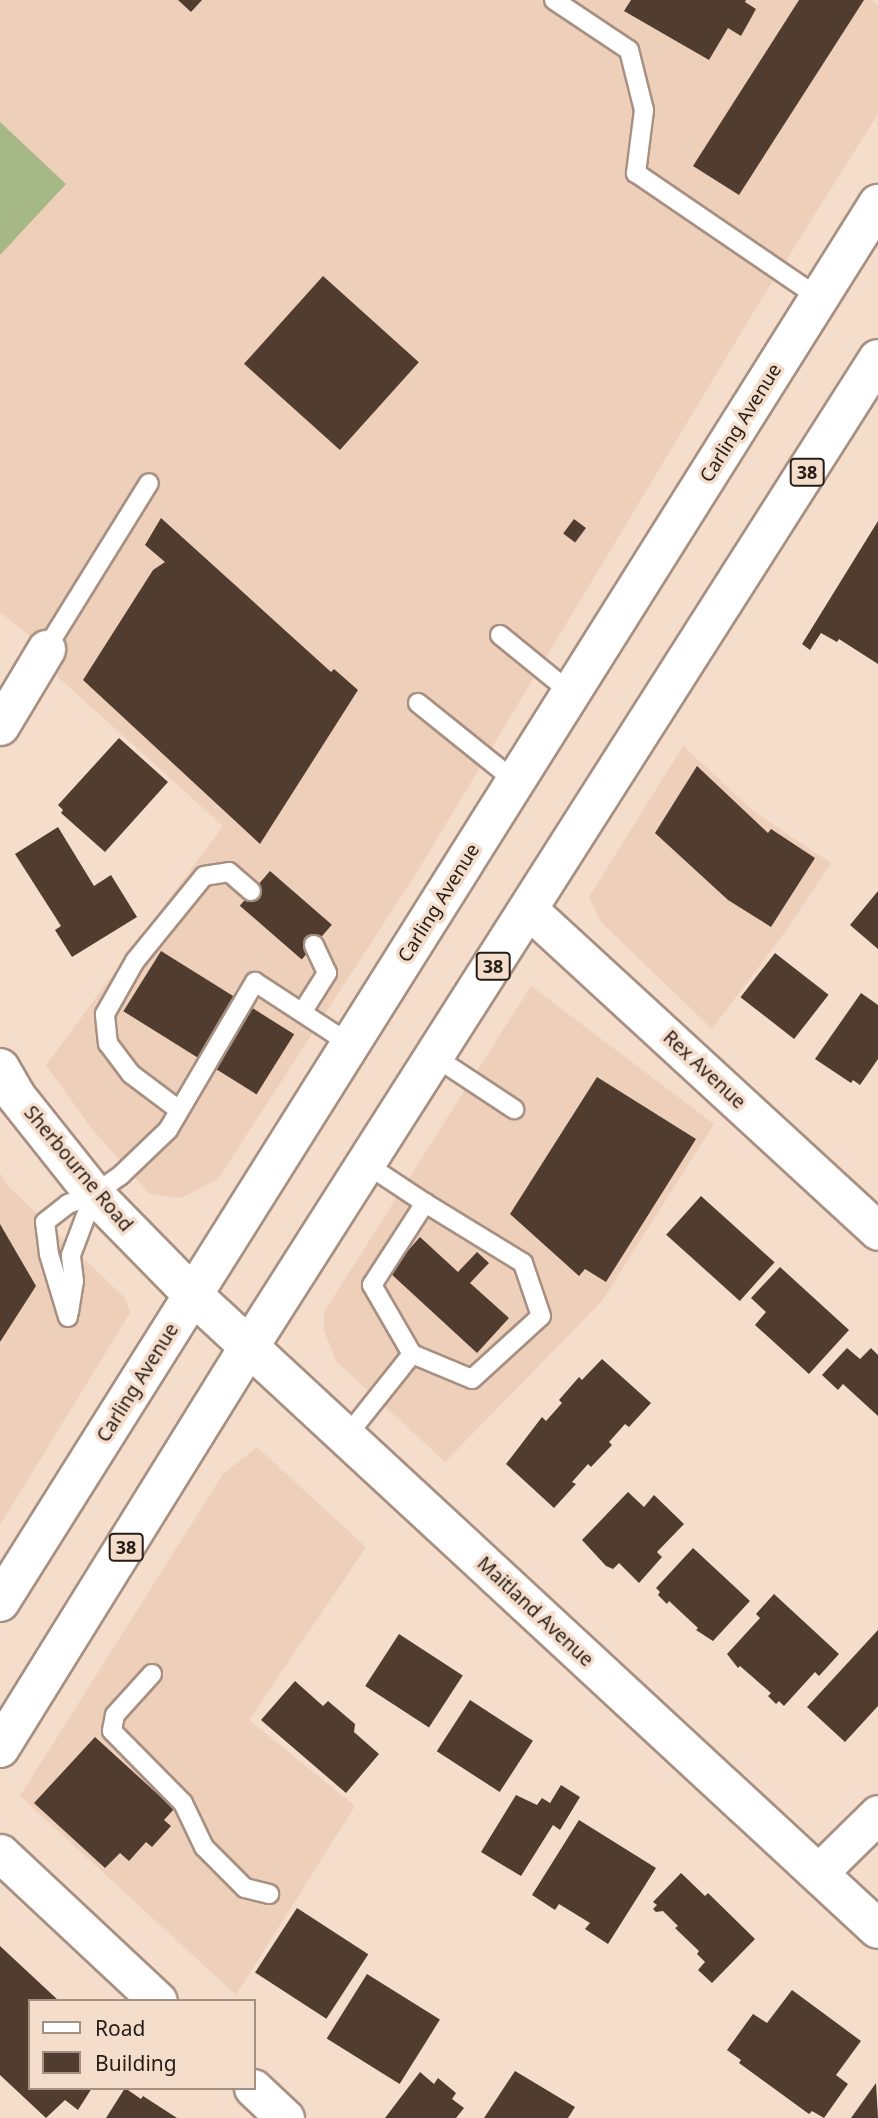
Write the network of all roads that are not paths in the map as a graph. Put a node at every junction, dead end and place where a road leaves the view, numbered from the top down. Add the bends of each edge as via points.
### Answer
1 (554, 0) edge
2 (878, 204) edge
3 (819, 298) junction
4 (878, 359) edge
5 (149, 483) dead end
6 (499, 635) dead end
7 (46, 649) joint
8 (570, 692) junction
9 (418, 703) dead end
10 (0, 726) edge
11 (515, 781) junction
12 (251, 891) dead end
13 (530, 910) junction
14 (314, 946) dead end
15 (303, 1011) junction
16 (350, 1044) junction
17 (435, 1057) junction
18 (0, 1068) edge
19 (514, 1109) dead end
20 (179, 1110) junction
21 (366, 1164) junction
22 (94, 1194) junction
23 (425, 1203) junction
24 (872, 1212) edge
25 (193, 1295) junction
26 (249, 1347) junction
27 (412, 1354) junction
28 (346, 1437) junction
29 (6, 1579) edge
30 (152, 1674) dead end
31 (0, 1748) edge
32 (878, 1814) edge
33 (0, 1853) edge
34 (818, 1873) junction
35 (269, 1894) dead end
36 (878, 1928) edge
37 (156, 1999) edge
38 (255, 2090) edge
39 (285, 2118) edge

1 - 3 lane via 629,50 644,110 636,173
2 - 3 main road, Carling Avenue
3 - 8 main road, Carling Avenue
4 - 13 main road, 38
5 - 7 lane
6 - 8 lane
7 - 10 street
8 - 11 main road, Carling Avenue
9 - 11 lane
11 - 16 main road, Carling Avenue
12 - 20 lane via 229,872 204,876 135,961 105,1014 108,1044 131,1074
13 - 17 main road, 38
13 - 24 street, Rex Avenue
14 - 15 lane via 327,973
15 - 16 lane
15 - 20 lane via 255,982
16 - 25 main road, Carling Avenue
17 - 19 lane
17 - 21 main road, 38
18 - 22 main road, Sherbourne Road via 16,1096
20 - 22 lane via 168,1130
21 - 23 lane
21 - 26 main road, 38
22 - 22 lane via 68,1204 45,1222 49,1254 68,1317 74,1280 71,1255
22 - 25 main road, Sherbourne Road
23 - 27 lane via 372,1285
23 - 27 lane via 523,1263 541,1316 472,1379
25 - 26 main road, Maitland Avenue
25 - 29 main road, Carling Avenue
26 - 28 main road, Maitland Avenue
26 - 31 main road, 38
27 - 28 lane
28 - 34 main road, Maitland Avenue
30 - 35 lane via 115,1715 112,1731 183,1803 204,1847 245,1888
32 - 34 street
33 - 37 street
34 - 36 main road, Maitland Avenue
38 - 39 street

